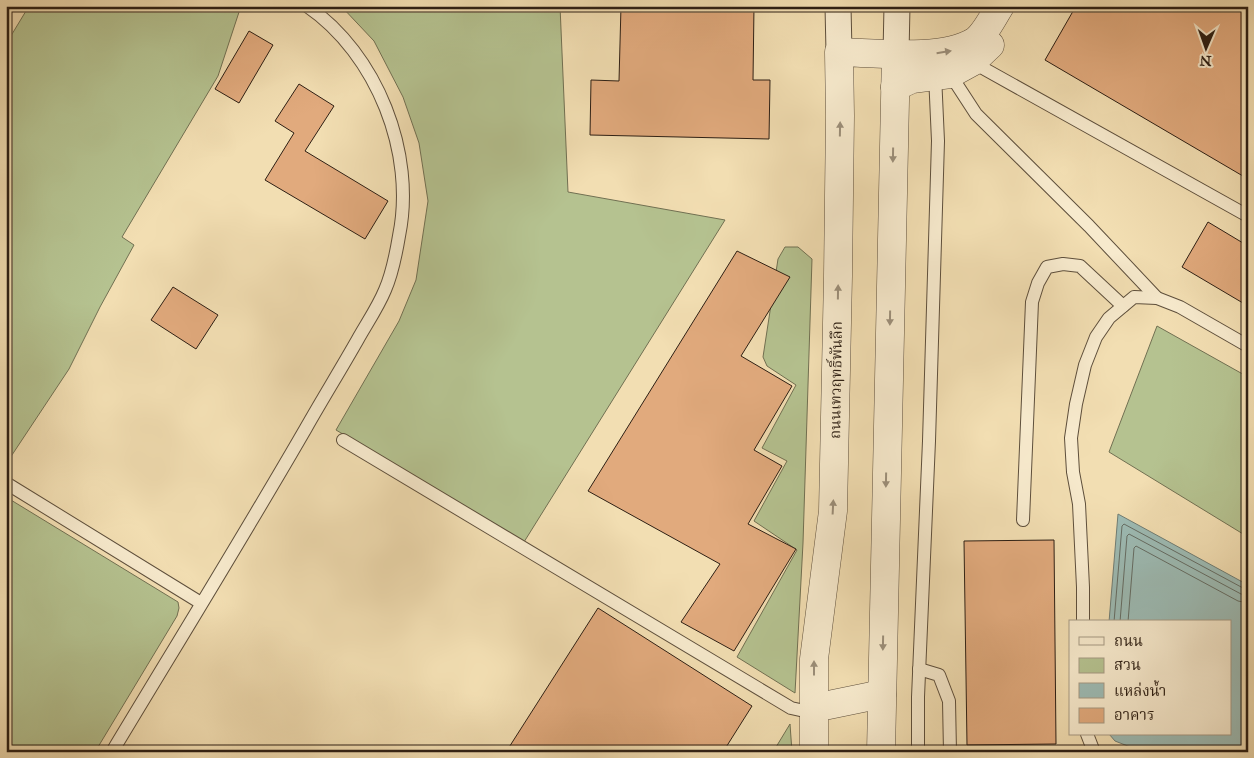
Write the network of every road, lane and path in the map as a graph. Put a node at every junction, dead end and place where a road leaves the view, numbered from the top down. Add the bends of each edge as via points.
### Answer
1 (307, 6) edge
2 (838, 6) edge
3 (897, 6) edge
4 (1000, 6) edge
5 (1016, 6) edge
6 (839, 52) junction
7 (896, 54) junction
8 (952, 71) junction
9 (895, 87) junction
10 (1248, 216) edge
11 (1157, 298) junction
12 (1123, 306) junction
13 (1248, 346) edge
14 (343, 440) dead end
15 (6, 483) edge
16 (1023, 520) dead end
17 (202, 603) junction
18 (1083, 620) edge
19 (920, 669) junction
20 (882, 694) junction
21 (814, 708) junction
22 (1088, 736) edge
23 (112, 752) edge
24 (814, 752) edge
25 (881, 752) edge
26 (918, 752) edge
27 (950, 752) edge
28 (1094, 752) edge

1 - 17 lane via 345,40 369,73 382,100 395,134 401,164 400,234 385,290 370,318
2 - 6 street, ถนนเทวฤทธิ์พันลึก
3 - 7 street
7 -> 4 street via 954,50 977,40
5 - 8 street via 990,45
6 - 7 street
21 -> 6 street, ถนนเทวฤทธิ์พันลึก via 814,659 834,511
7 - 9 street
8 - 9 street via 912,78
8 - 10 lane
8 - 11 lane via 976,114
8 - 19 lane via 938,141
9 -> 20 street
11 - 12 lane via 1134,297
11 - 13 lane via 1180,307
12 - 16 lane via 1080,266 1047,267 1038,282 1032,302
12 - 18 lane via 1109,318 1096,337 1084,365 1071,438 1079,504
14 - 21 lane via 790,708
15 - 17 lane
17 - 23 lane
19 - 26 lane
19 - 27 lane via 939,675 949,701
20 - 21 street
20 - 25 street
21 - 24 street, ถนนเทวฤทธิ์พันลึก
22 - 28 lane

